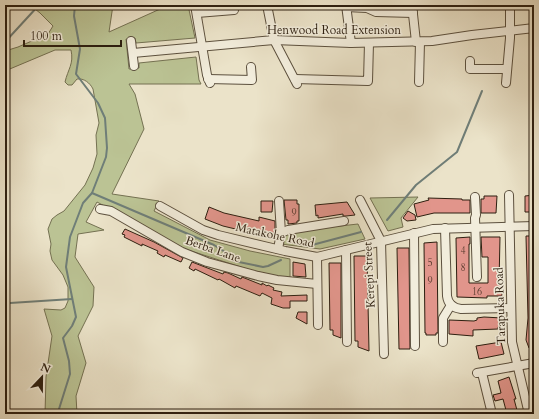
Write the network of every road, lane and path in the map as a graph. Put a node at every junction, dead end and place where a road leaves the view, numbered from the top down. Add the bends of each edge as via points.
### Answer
1 (267, 5) edge
2 (510, 5) edge
3 (346, 6) edge
4 (196, 9) edge
5 (413, 9) edge
6 (234, 11) edge
7 (534, 28) edge
8 (510, 30) junction
9 (274, 40) junction
10 (131, 41) dead end
11 (418, 42) junction
12 (351, 43) junction
13 (369, 43) junction
14 (203, 46) junction
15 (133, 53) junction
16 (470, 61) dead end
17 (134, 66) dead end
18 (251, 67) dead end
19 (506, 69) junction
20 (419, 82) dead end
21 (506, 83) dead end
22 (509, 195) dead end
23 (475, 197) dead end
24 (360, 200) dead end
25 (279, 201) dead end
26 (160, 206) dead end
27 (100, 209) dead end
28 (344, 221) dead end
29 (534, 226) edge
30 (476, 227) junction
31 (510, 227) junction
32 (445, 228) junction
33 (281, 233) junction
34 (414, 233) junction
35 (381, 241) junction
36 (278, 249) junction
37 (346, 250) junction
38 (317, 257) junction
39 (478, 277) dead end
40 (317, 284) junction
41 (451, 305) junction
42 (511, 308) junction
43 (318, 325) dead end
44 (347, 342) dead end
45 (443, 342) dead end
46 (415, 346) dead end
47 (384, 354) dead end
48 (534, 363) edge
49 (517, 366) junction
50 (492, 414) edge
51 (529, 414) edge

1 - 9 street
2 - 8 street
3 - 5 street via 367,8 376,12
3 - 12 street
4 - 6 street
4 - 14 street
5 - 11 street
7 - 8 street, Henwood Road Extension
8 - 11 street, Henwood Road Extension
8 - 19 street
9 - 12 street, Henwood Road Extension
9 - 13 street via 296,82 368,81
9 - 14 street, Henwood Road Extension
10 - 15 street
11 - 13 street, Henwood Road Extension
11 - 20 street
12 - 13 street, Henwood Road Extension
14 - 15 street, Henwood Road Extension
14 - 18 street via 209,81 252,80
15 - 17 street
16 - 19 street via 470,69
19 - 21 street
22 - 31 street, Tarapuka Road
23 - 30 street
24 - 35 street, Kerepi Street
25 - 33 street
26 - 36 street, Matakohe Road via 203,230
27 - 40 street, Berba Lane via 111,211 182,252 207,262 264,278
28 - 33 street
29 - 31 street, Matakohe Road
30 - 31 street, Matakohe Road
30 - 32 street, Matakohe Road
30 - 39 street
31 - 42 street, Tarapuka Road
32 - 34 street, Matakohe Road
32 - 41 street via 447,300
33 - 36 street
34 - 35 street, Matakohe Road
34 - 46 street
35 - 37 street, Matakohe Road
35 - 47 street, Kerepi Street
36 - 38 street, Matakohe Road
37 - 38 street, Matakohe Road
37 - 44 street
38 - 40 street
40 - 43 street
41 - 42 street via 461,309
41 - 45 street via 442,318
42 - 49 street, Tarapuka Road via 512,342
48 - 49 street
49 - 50 street via 479,373
49 - 51 street, Tarapuka Road

